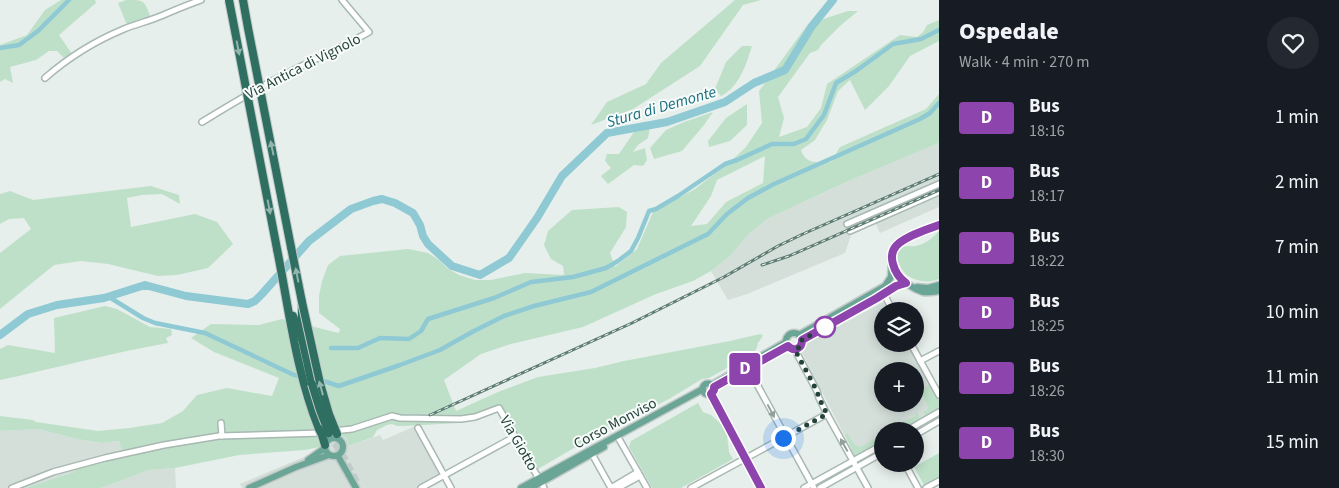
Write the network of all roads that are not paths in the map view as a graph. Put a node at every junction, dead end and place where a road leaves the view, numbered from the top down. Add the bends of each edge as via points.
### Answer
1 (201, 0) edge
2 (229, 0) edge
3 (243, 0) edge
4 (342, 0) edge
5 (45, 78) dead end
6 (202, 122) dead end
7 (939, 184) edge
8 (939, 192) edge
9 (847, 224) dead end
10 (939, 225) edge
11 (850, 230) dead end
12 (892, 259) junction
13 (907, 284) junction
14 (939, 286) edge
15 (939, 292) edge
16 (884, 294) junction
17 (287, 299) junction
18 (302, 302) junction
19 (888, 302) edge
20 (302, 338) junction
21 (801, 338) junction
22 (787, 344) junction
23 (795, 350) junction
24 (915, 352) edge
25 (939, 352) edge
26 (920, 361) junction
27 (748, 368) junction
28 (709, 390) junction
29 (939, 395) edge
30 (939, 412) edge
31 (827, 414) junction
32 (939, 421) edge
33 (922, 422) edge
34 (221, 423) dead end
35 (418, 428) dead end
36 (924, 430) edge
37 (222, 434) junction
38 (332, 435) junction
39 (514, 437) junction
40 (785, 437) junction
41 (619, 439) junction
42 (325, 446) junction
43 (874, 449) edge
44 (592, 454) junction
45 (329, 456) junction
46 (338, 456) junction
47 (874, 457) edge
48 (745, 458) junction
49 (853, 461) junction
50 (856, 467) junction
51 (296, 468) junction
52 (909, 472) edge
53 (639, 474) junction
54 (444, 475) junction
55 (939, 481) edge
56 (541, 483) edge
57 (813, 486) edge
58 (12, 488) edge
59 (249, 488) edge
60 (356, 488) edge
61 (421, 488) edge
62 (451, 488) edge
63 (521, 488) edge
64 (531, 488) edge
65 (611, 488) edge
66 (618, 488) edge
67 (647, 488) edge
68 (691, 488) edge
69 (761, 488) edge
70 (804, 488) edge
71 (820, 488) edge
72 (868, 488) edge
73 (918, 488) edge
74 (926, 488) edge

1 - 5 street via 97,41 63,62
2 -> 17 highway, bridge
18 -> 3 highway, bridge
4 - 6 street, Via Antica di Vignolo via 369,32 274,80
7 - 9 street
8 - 11 street
10 - 12 main road via 901,241 895,246
12 - 13 main road via 897,275
12 - 21 main road via 890,280 885,286
13 - 14 main road via 928,288
13 - 15 main road via 921,292
13 - 16 main road via 896,286
16 - 19 street
16 - 21 main road
17 - 20 highway
17 - 38 highway via 306,392 312,409
18 - 20 highway, bridge
38 -> 18 highway, bridge via 330,414
20 - 38 highway, bridge via 315,394
21 - 22 main road via 795,333 789,335
21 - 23 main road via 801,346
22 - 23 main road
22 - 27 main road, Corso Monviso
22 - 28 main road, Corso Monviso via 760,356
23 - 31 street
24 - 26 street
25 - 26 street
26 - 29 street
27 - 28 main road, Corso Monviso
27 -> 40 street
28 - 41 main road, Corso Monviso
28 - 48 street
28 - 56 main road, Corso Monviso
30 - 33 street
31 - 40 street
49 -> 31 street
32 - 36 street
34 - 37 street
35 - 54 street
37 - 39 street, Via Giotto via 314,433 352,429 392,416 461,419 499,408
37 - 58 street via 105,458 53,472
38 - 42 highway
38 - 42 main road
38 - 46 main road via 343,446
39 - 54 street
39 - 56 street, Via Giotto
40 - 48 street
40 - 57 street
41 - 44 main road, Corso Monviso
41 - 53 street
42 - 45 main road
42 - 51 main road
43 - 49 street
44 - 56 main road, Corso Monviso
44 - 65 street
45 - 46 main road
45 - 51 main road
46 - 60 main road
47 - 50 street
48 - 68 street
48 - 69 street
49 - 50 street
49 - 57 street
50 - 71 street
50 - 72 street
51 - 59 main road
52 - 73 street
53 - 65 street
53 - 66 street
53 - 67 street
54 - 61 street
54 - 62 street
55 - 74 street
56 - 63 main road
56 - 64 main road
57 - 70 street

